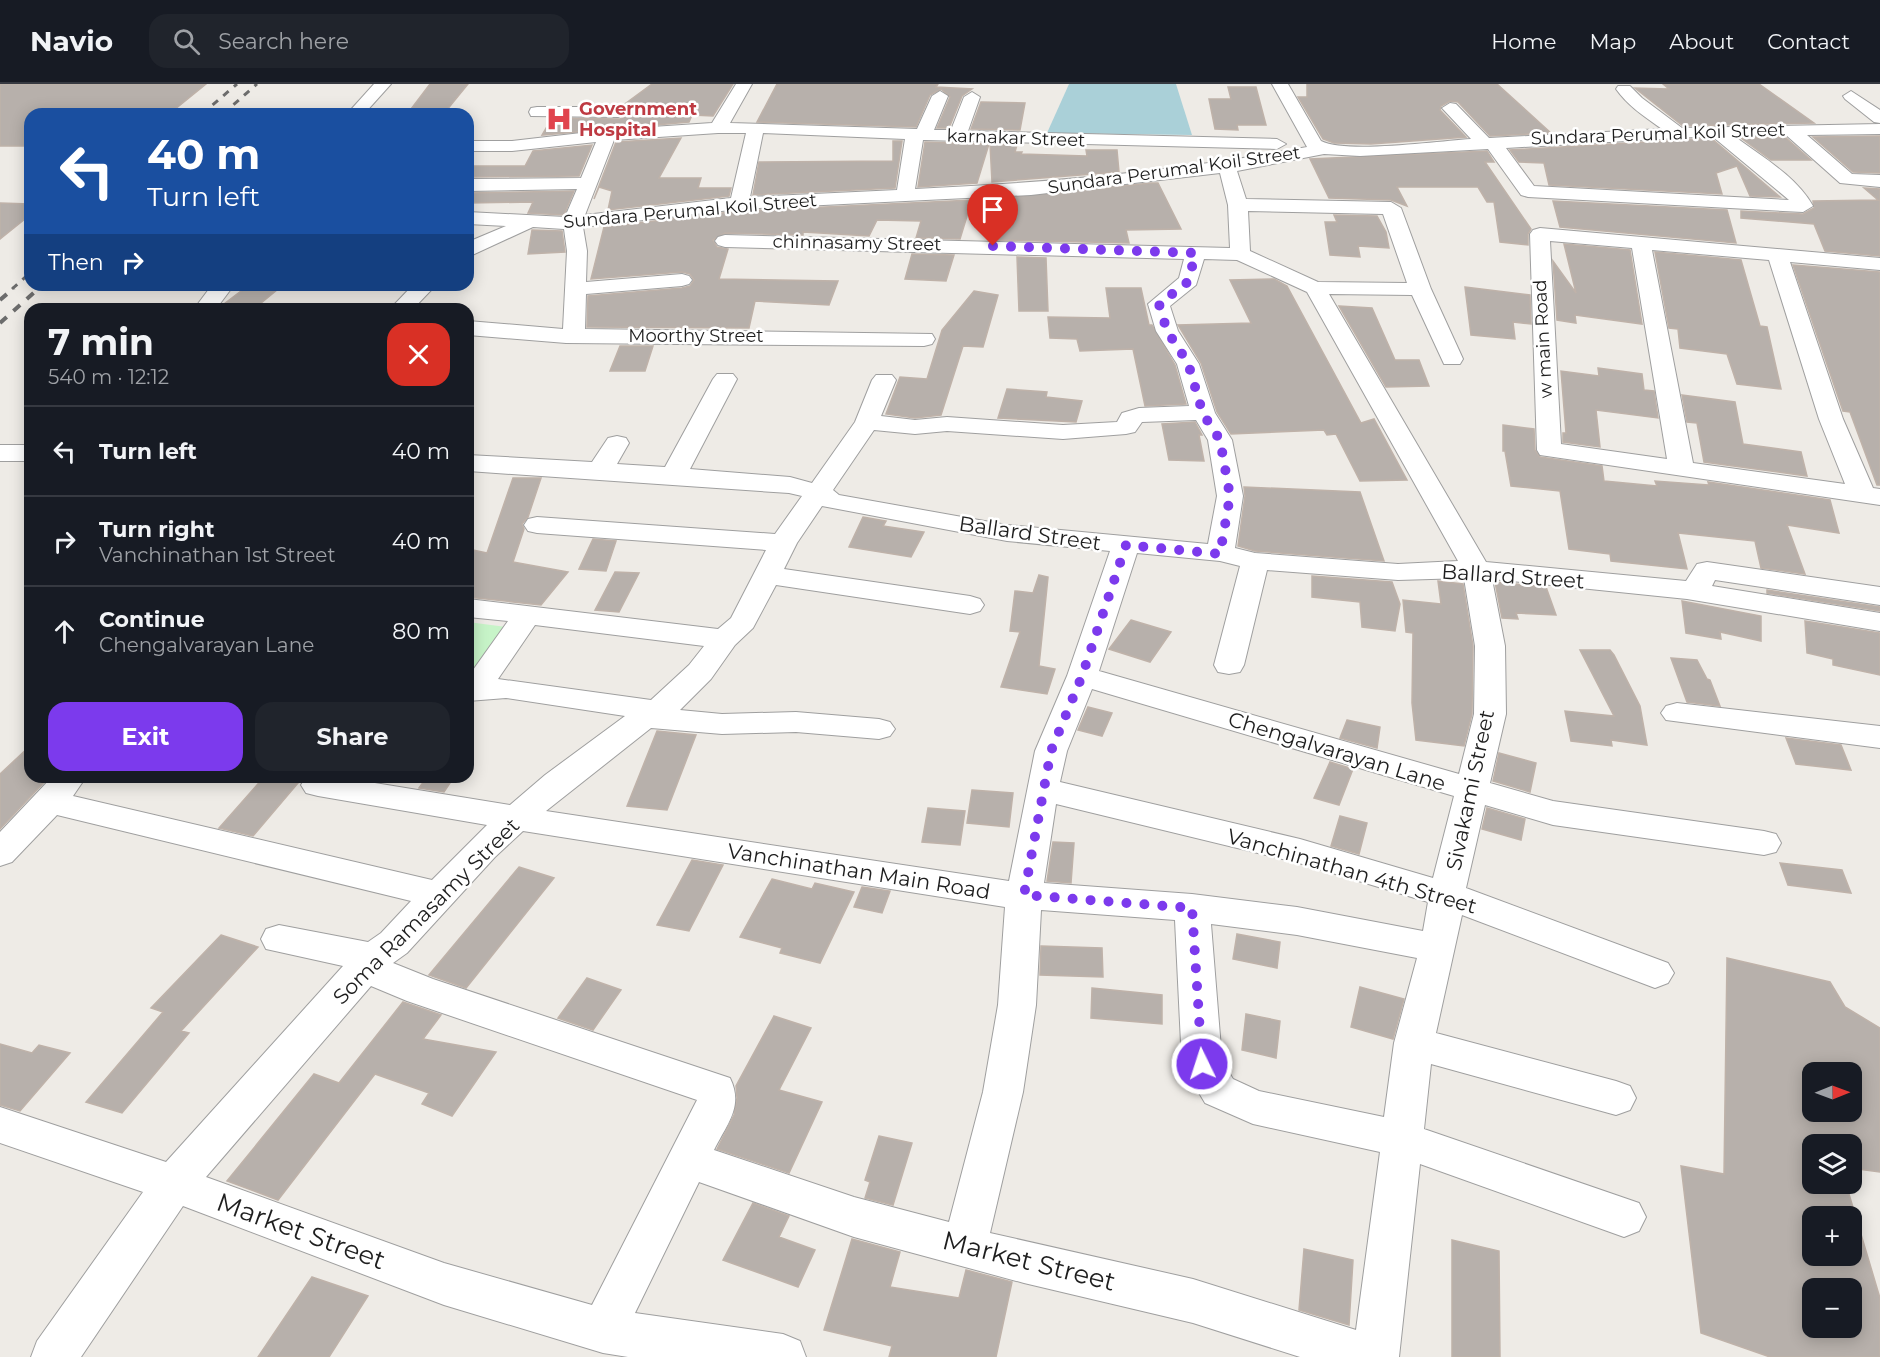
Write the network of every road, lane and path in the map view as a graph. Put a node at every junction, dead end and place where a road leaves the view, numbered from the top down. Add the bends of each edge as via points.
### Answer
1 (383, 84) edge
2 (744, 84) edge
3 (1280, 84) edge
4 (1624, 89) dead end
5 (626, 91) dead end
6 (940, 96) dead end
7 (1851, 96) dead end
8 (972, 97) dead end
9 (361, 108) edge
10 (1450, 108) dead end
11 (537, 112) dead end
12 (619, 112) junction
13 (1880, 118) edge
14 (718, 128) junction
15 (756, 128) junction
16 (1789, 129) junction
17 (1716, 131) junction
18 (1677, 132) junction
19 (630, 134) junction
20 (919, 134) junction
21 (607, 135) junction
22 (957, 136) junction
23 (1877, 138) edge
24 (1488, 142) junction
25 (474, 146) edge
26 (1319, 147) junction
27 (1227, 167) junction
28 (495, 168) dead end
29 (1831, 174) dead end
30 (1773, 175) junction
31 (1880, 181) edge
32 (588, 183) junction
33 (476, 185) edge
34 (905, 196) junction
35 (861, 198) junction
36 (739, 203) junction
37 (1238, 205) junction
38 (474, 218) edge
39 (569, 222) junction
40 (847, 228) junction
41 (725, 241) dead end
42 (1641, 243) junction
43 (474, 247) edge
44 (1195, 253) junction
45 (1240, 254) junction
46 (1777, 255) junction
47 (1880, 264) edge
48 (682, 280) dead end
49 (1315, 288) junction
50 (574, 289) junction
51 (1420, 289) junction
52 (419, 291) edge
53 (407, 303) edge
54 (474, 328) edge
55 (574, 336) junction
56 (924, 339) dead end
57 (1452, 359) dead end
58 (724, 379) dead end
59 (884, 380) dead end
60 (1203, 414) junction
61 (867, 422) junction
62 (617, 443) dead end
63 (0, 453) edge
64 (24, 453) edge
65 (474, 463) edge
66 (1681, 469) junction
67 (600, 470) junction
68 (673, 477) junction
69 (820, 493) junction
70 (1871, 495) edge
71 (537, 525) dead end
72 (783, 543) junction
73 (1126, 545) junction
74 (1220, 554) junction
75 (1255, 561) junction
76 (1476, 569) junction
77 (768, 575) junction
78 (1694, 591) junction
79 (1880, 596) edge
80 (970, 605) dead end
81 (474, 609) edge
82 (527, 615) junction
83 (1880, 622) edge
84 (725, 639) junction
85 (1229, 665) dead end
86 (1082, 676) junction
87 (474, 687) edge
88 (474, 691) edge
89 (1677, 713) dead end
90 (651, 714) junction
91 (879, 729) dead end
92 (1880, 736) edge
93 (318, 785) dead end
94 (1042, 789) junction
95 (60, 790) edge
96 (1471, 791) junction
97 (517, 819) junction
98 (1764, 843) dead end
99 (0, 853) edge
100 (439, 895) junction
101 (1024, 895) junction
102 (1447, 895) junction
103 (1192, 908) junction
104 (279, 939) dead end
105 (1438, 948) junction
106 (370, 962) junction
107 (1655, 973) dead end
108 (1414, 1042) junction
109 (1616, 1098) dead end
110 (0, 1125) edge
111 (1401, 1139) junction
112 (688, 1160) junction
113 (174, 1184) junction
114 (1624, 1217) dead end
115 (965, 1246) junction
116 (603, 1331) junction
117 (54, 1357) edge
118 (783, 1357) edge
119 (1371, 1357) edge
120 (1376, 1357) edge

1 - 9 street
2 - 14 street
3 - 26 street
4 - 18 street
5 - 12 street
6 - 20 street
7 - 13 street
8 - 22 street
10 - 24 street
11 - 12 street
12 - 19 street
14 - 15 street, karnakar Street
14 - 19 street, karnakar Street
15 - 20 street, karnakar Street
15 - 36 street
16 - 17 street, Sundara Perumal Koil Street
16 - 23 street, Sundara Perumal Koil Street via 1851,129
16 - 31 street via 1847,179
17 - 18 street, Sundara Perumal Koil Street
17 - 30 street
18 - 24 street, Sundara Perumal Koil Street
19 - 21 street, karnakar Street
20 - 22 street, karnakar Street
20 - 34 street
21 - 25 street, karnakar Street via 513,146
21 - 32 street
22 - 26 street, karnakar Street
24 - 26 street, Sundara Perumal Koil Street via 1360,151
24 - 30 street via 1528,191 1803,206
26 - 27 street, Sundara Perumal Koil Street
27 - 34 street, Sundara Perumal Koil Street via 1031,189
27 - 37 street
28 - 33 street
29 - 30 street
32 - 33 street
32 - 39 street
34 - 35 street, Sundara Perumal Koil Street
35 - 36 street, Sundara Perumal Koil Street
35 - 40 street
36 - 39 street, Sundara Perumal Koil Street
37 - 45 street
37 - 51 street via 1390,208
38 - 39 street, Sundara Perumal Koil Street
39 - 43 street via 525,226
39 - 50 street via 577,251
40 - 41 street, chinnasamy Street
40 - 44 street, chinnasamy Street
42 - 46 street, w main Road
42 - 66 street
42 - 66 street, w main Road via 1540,234 1549,450
44 - 45 street, chinnasamy Street
44 - 60 street via 1189,281 1159,304 1167,331 1188,363
45 - 49 street
46 - 47 street, w main Road
46 - 70 street via 1831,419
48 - 50 street
49 - 51 street
49 - 76 street, Sivakami Street
50 - 55 street
51 - 57 street
52 - 53 street
54 - 55 street, Moorthy Street
55 - 56 street, Moorthy Street
58 - 68 street
59 - 61 street, Soma Ramasamy Street
60 - 61 street via 1139,415 1131,417 1126,427 1063,432 947,424 915,428
60 - 74 street via 1220,440 1230,496
61 - 69 street, Soma Ramasamy Street
62 - 67 street
63 - 64 street
65 - 67 street, Ballard Street
66 - 70 street, w main Road
67 - 68 street, Ballard Street
68 - 69 street, Ballard Street via 790,485
69 - 72 street, Soma Ramasamy Street
69 - 73 street, Ballard Street via 831,501 996,531
71 - 72 street
72 - 77 street, Soma Ramasamy Street
73 - 74 street, Ballard Street
73 - 86 street
74 - 75 street, Ballard Street
75 - 76 street, Ballard Street via 1398,572
75 - 85 street
76 - 78 street, Ballard Street
76 - 96 street, Sivakami Street via 1490,646 1490,714
77 - 80 street
77 - 84 street, Soma Ramasamy Street via 743,622
78 - 79 street via 1707,570
78 - 83 street, Ballard Street
81 - 82 street
82 - 84 street
82 - 87 street
84 - 90 street, Soma Ramasamy Street via 700,672
86 - 94 street via 1051,751
86 - 96 street, Chengalvarayan Lane
88 - 90 street via 506,688
89 - 92 street
90 - 91 street via 722,724 796,722
90 - 97 street, Soma Ramasamy Street via 557,783
93 - 97 street, Vanchinathan Main Road
94 - 101 street
94 - 102 street, Vanchinathan 4th Street via 1300,851
95 - 99 street
95 - 100 street
96 - 98 street, Chengalvarayan Lane via 1553,813
96 - 102 street, Sivakami Street
97 - 100 street, Soma Ramasamy Street
97 - 101 street, Vanchinathan Main Road
100 - 106 street, Soma Ramasamy Street via 394,943
101 - 103 street, Vanchinathan Main Road
101 - 115 street via 1017,1005 1003,1092
102 - 105 street, Sivakami Street
102 - 107 street, Vanchinathan 4th Street
103 - 105 street, Vanchinathan Main Road via 1297,921
103 - 111 street via 1202,1064 1219,1091 1253,1107
104 - 106 street
105 - 108 street, Sivakami Street
106 - 112 street via 420,990 713,1087 719,1097
106 - 113 street, Soma Ramasamy Street
108 - 109 street
108 - 111 street, Sivakami Street
110 - 113 street, Market Street
111 - 114 street
111 - 120 street, Sivakami Street
112 - 115 street, Market Street via 854,1217
112 - 116 street
113 - 116 street, Market Street via 444,1284
113 - 117 street, Soma Ramasamy Street
115 - 119 street, Market Street via 1193,1301
116 - 118 street, Market Street

